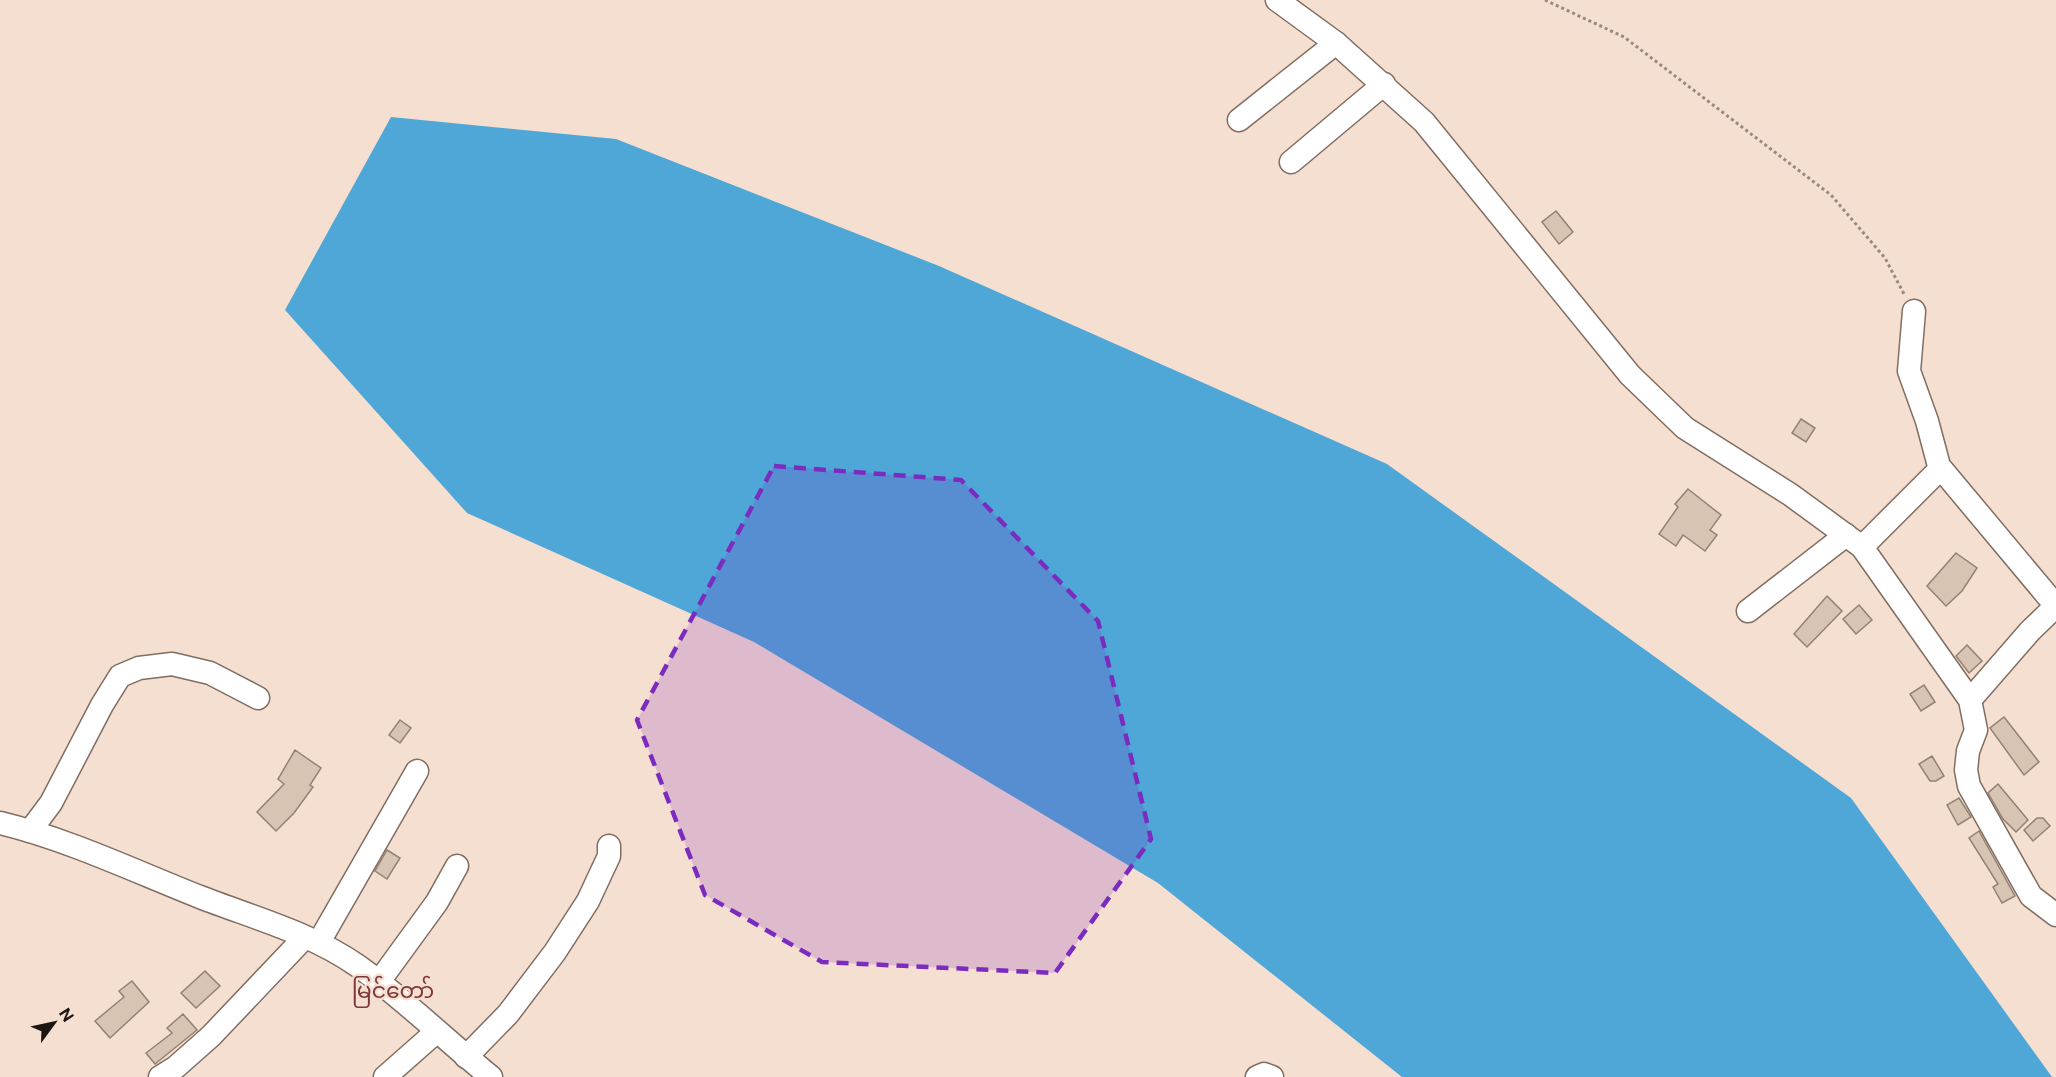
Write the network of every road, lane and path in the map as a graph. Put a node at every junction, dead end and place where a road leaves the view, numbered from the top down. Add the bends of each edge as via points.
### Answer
1 (1277, 0) edge
2 (1545, 0) edge
3 (1336, 43) junction
4 (1384, 84) junction
5 (1239, 120) dead end
6 (1291, 162) dead end
7 (1914, 311) joint
8 (1940, 469) junction
9 (1854, 541) junction
10 (2056, 606) edge
11 (1748, 611) dead end
12 (258, 698) dead end
13 (1970, 700) junction
14 (417, 771) dead end
15 (0, 823) edge
16 (30, 831) junction
17 (609, 846) dead end
18 (457, 866) dead end
19 (2056, 915) edge
20 (312, 940) junction
21 (378, 983) junction
22 (436, 1032) junction
23 (466, 1057) junction
24 (160, 1077) edge
25 (386, 1077) edge
26 (491, 1077) edge
27 (1257, 1077) edge
28 (1272, 1077) edge

1 - 3 street
2 - 7 path via 1623,37 1831,195 1885,258
3 - 4 street
3 - 5 street
4 - 6 street
4 - 9 street via 1424,122 1658,405 1685,428 1791,495
7 - 8 street via 1909,371
8 - 9 street
8 - 10 street
9 - 11 street
9 - 13 street
10 - 13 street
12 - 16 street via 210,672 172,664 139,668 120,676 51,803
13 - 19 street via 1976,730 1968,751 1969,786 2031,896
14 - 20 street
15 - 16 street
16 - 20 street via 129,866
17 - 23 street via 609,856 588,901 555,952 508,1014
18 - 21 street via 437,902
20 - 21 street via 359,967
20 - 24 street via 176,1068
21 - 22 street
22 - 23 street
22 - 25 street
23 - 26 street
27 - 28 street

